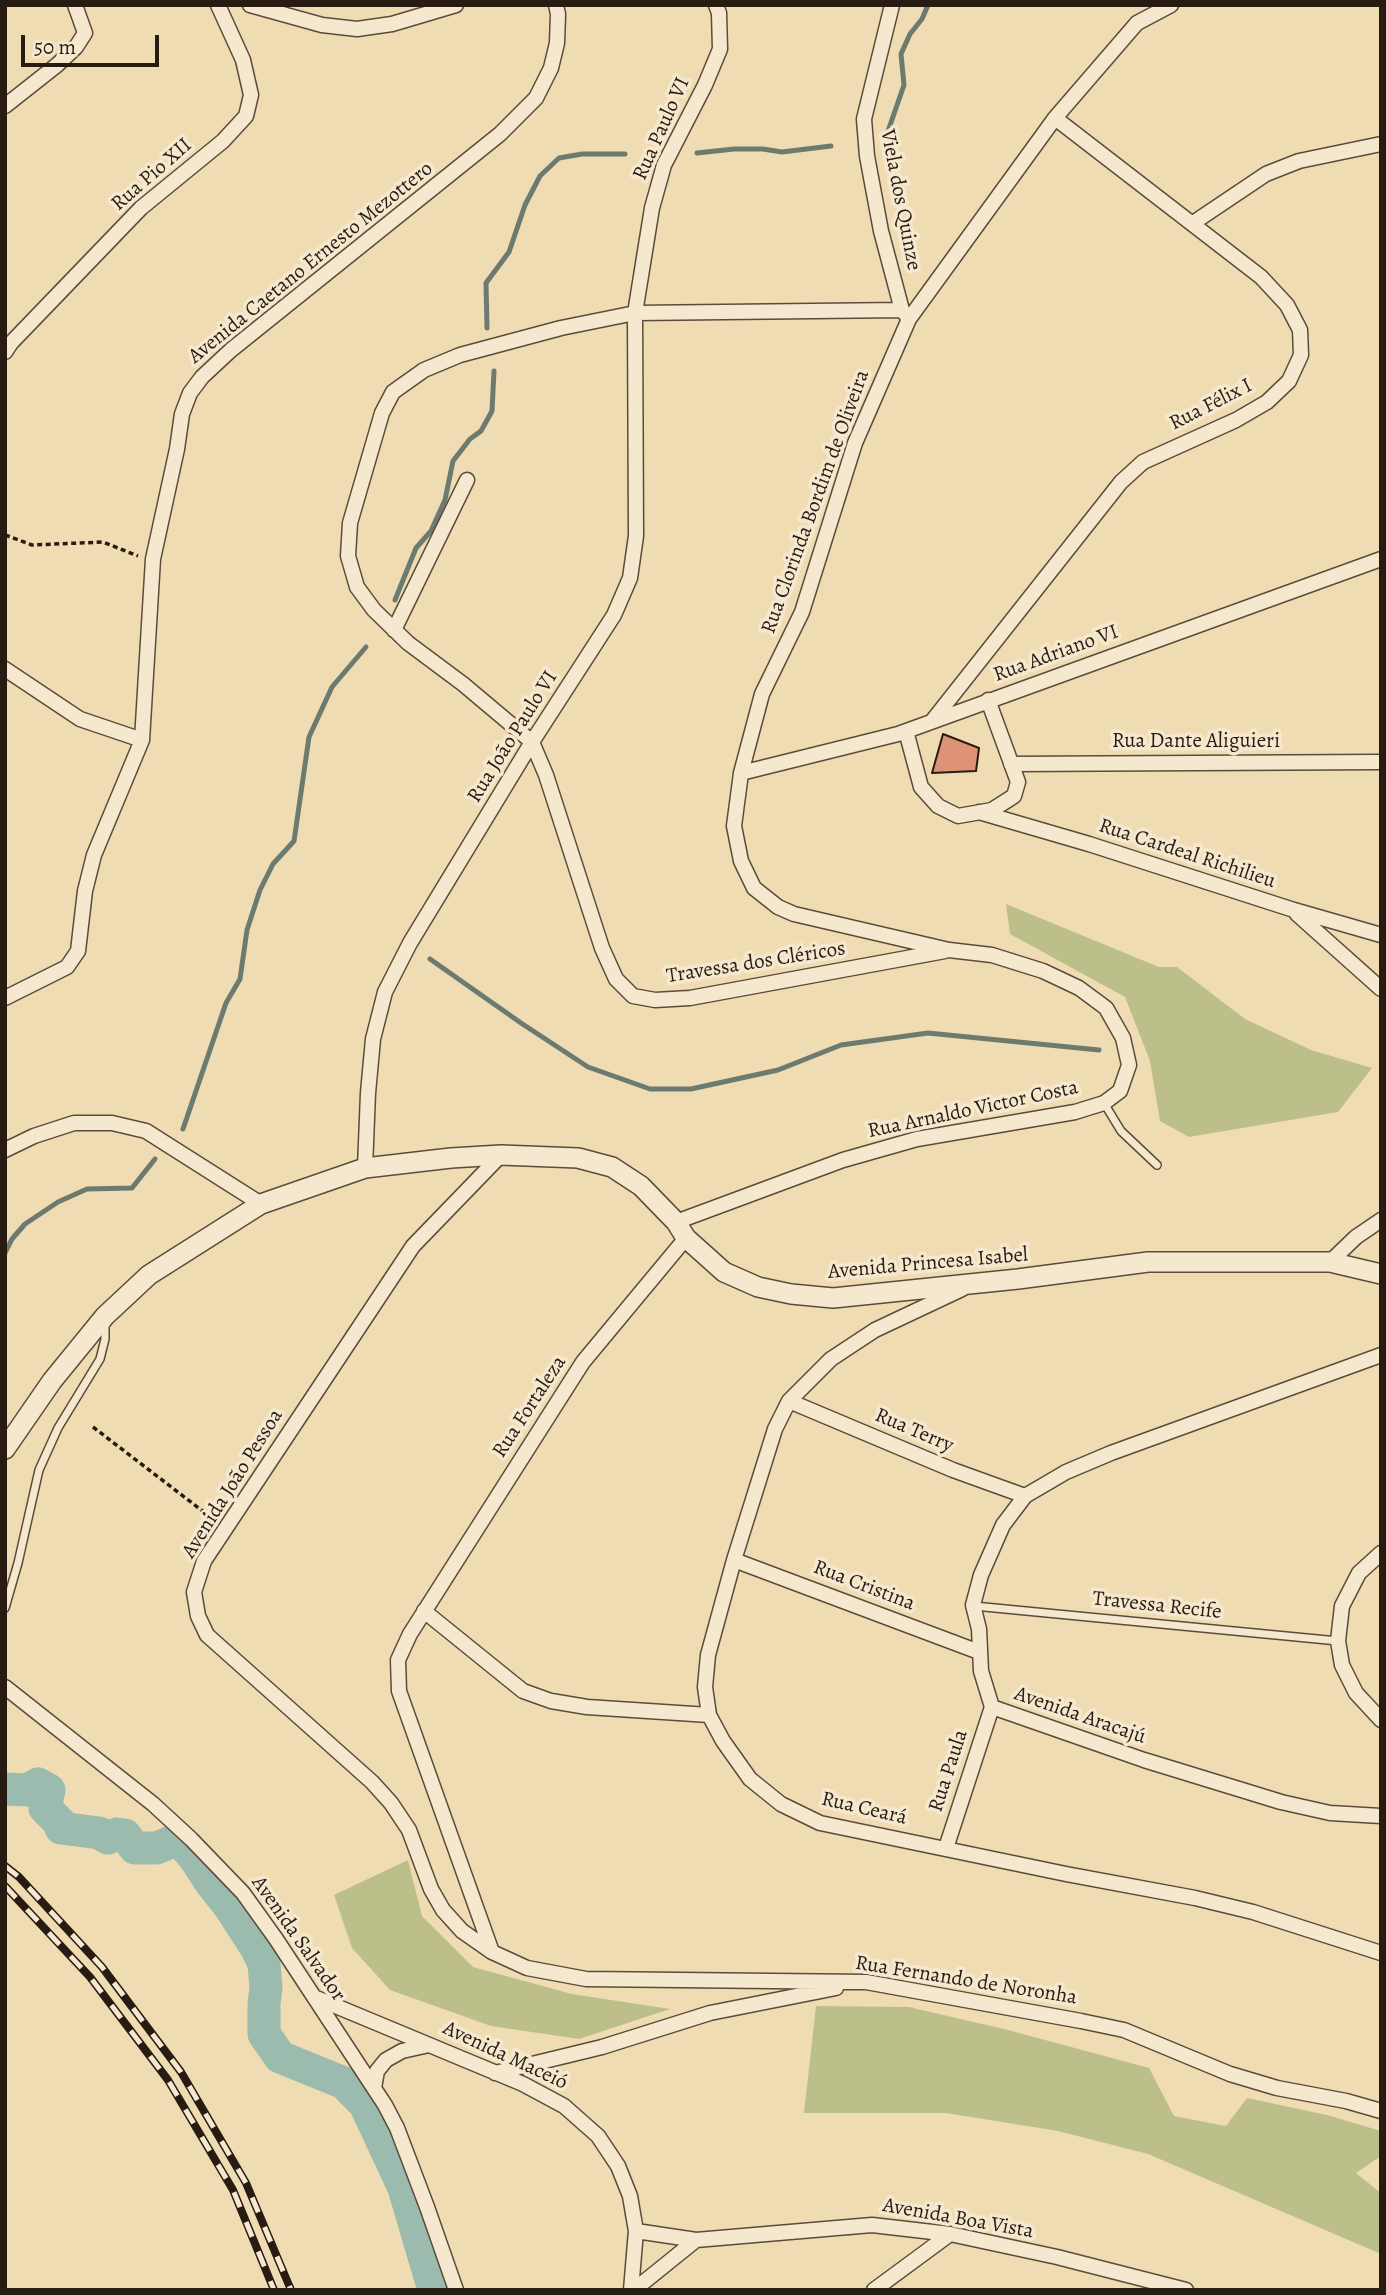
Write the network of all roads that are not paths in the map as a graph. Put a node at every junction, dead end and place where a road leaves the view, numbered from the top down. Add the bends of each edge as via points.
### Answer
1 (75, 5) edge
2 (218, 5) edge
3 (250, 5) edge
4 (456, 5) edge
5 (556, 5) edge
6 (716, 5) edge
7 (892, 5) edge
8 (1171, 5) edge
9 (5, 106) edge
10 (1055, 118) junction
11 (1381, 144) edge
12 (1193, 223) junction
13 (635, 313) junction
14 (905, 314) junction
15 (5, 352) edge
16 (467, 480) dead end
17 (1381, 559) edge
18 (394, 630) junction
19 (5, 669) edge
20 (988, 701) junction
21 (933, 720) junction
22 (906, 731) junction
23 (142, 740) junction
24 (532, 743) junction
25 (1381, 762) edge
26 (1011, 764) junction
27 (741, 773) junction
28 (979, 812) junction
29 (1294, 910) junction
30 (1381, 935) edge
31 (949, 950) junction
32 (1381, 989) edge
33 (5, 998) edge
34 (1104, 1103) junction
35 (5, 1150) edge
36 (501, 1155) junction
37 (1157, 1165) dead end
38 (365, 1168) junction
39 (261, 1204) junction
40 (1381, 1220) edge
41 (681, 1230) junction
42 (1330, 1262) junction
43 (1381, 1274) edge
44 (973, 1284) junction
45 (105, 1316) junction
46 (1381, 1355) edge
47 (789, 1401) junction
48 (5, 1449) edge
49 (1025, 1496) junction
50 (1381, 1552) edge
51 (734, 1560) junction
52 (973, 1605) junction
53 (5, 1608) edge
54 (425, 1611) junction
55 (1338, 1641) junction
56 (979, 1652) junction
57 (5, 1687) edge
58 (992, 1707) junction
59 (709, 1715) junction
60 (1381, 1720) edge
61 (1381, 1816) edge
62 (946, 1848) junction
63 (492, 1952) junction
64 (1381, 1953) edge
65 (866, 1982) junction
66 (313, 1997) junction
67 (429, 2045) junction
68 (495, 2073) junction
69 (374, 2088) junction
70 (1381, 2111) edge
71 (636, 2231) junction
72 (950, 2234) junction
73 (696, 2241) junction
74 (456, 2290) edge
75 (633, 2290) edge
76 (874, 2290) edge
77 (1186, 2290) edge

1 - 9 street via 85,33 76,47
2 - 15 street, Rua Pio XII via 243,60 251,95 246,116 223,141 141,208
3 - 4 street via 322,25 358,29
5 - 23 street, Avenida Caetano Ernesto Mezottero via 557,43 536,98 490,142 232,350 190,393 153,559
6 - 13 street, Rua Paulo VI via 720,49 664,166 652,208
7 - 14 street, Viela dos Quinze via 864,119 881,231
8 - 10 street, Rua Clorinda Bordim de Oliveira via 1137,23
10 - 12 street, Rua Félix I
10 - 14 street, Rua Clorinda Bordim de Oliveira
11 - 12 street via 1299,161 1266,174
12 - 21 street, Rua Félix I via 1261,277 1287,305 1300,330 1301,355 1289,381 1267,402 1236,420 1143,461 1121,482
13 - 14 street
13 - 18 street via 460,355 424,370 393,392 382,413 349,523 348,556 357,587
13 - 24 street, Rua João Paulo VI via 636,536 630,578 614,615
14 - 27 street, Rua Clorinda Bordim de Oliveira via 855,443 802,612 762,694
16 - 18 street
17 - 20 street, Rua Adriano VI
18 - 24 street
19 - 23 street via 80,719
20 - 21 street, Rua Adriano VI
20 - 26 street
21 - 22 street, Rua Adriano VI
22 - 27 street, Rua Adriano VI
22 - 28 street via 921,787 939,806 958,816
23 - 33 street, Avenida Caetano Ernesto Mezottero via 94,856 78,951 67,967
24 - 31 street, Travessa dos Cléricos via 602,948 616,979 633,996 690,998
24 - 38 street, Rua João Paulo VI via 410,943 386,992 373,1039
25 - 26 street, Rua Dante Aliguieri
26 - 28 street via 1018,782 1014,796 992,810
27 - 31 street, Rua Arnaldo Victor Costa via 734,826 741,861 754,888 794,914
28 - 29 street, Rua Cardeal Richilieu
29 - 30 street, Rua Cardeal Richilieu
29 - 32 street
31 - 34 street, Rua Arnaldo Victor Costa via 992,955 1043,971 1079,988 1106,1008 1123,1038 1129,1065 1120,1091
34 - 37 lane via 1121,1131
34 - 41 street, Rua Arnaldo Victor Costa via 1038,1120 917,1139 843,1160
35 - 39 street via 74,1123 112,1123 146,1131
36 - 38 street, Avenida Princesa Isabel
36 - 41 street, Avenida Princesa Isabel via 578,1158 612,1167 641,1186
36 - 63 street, Avenida João Pessoa via 412,1246 204,1561 194,1592 198,1616 208,1635 391,1803 409,1830 443,1910 462,1931
38 - 39 street, Avenida Princesa Isabel
39 - 45 street, Avenida Princesa Isabel via 149,1275
40 - 42 street
41 - 44 street, Avenida Princesa Isabel via 724,1272 758,1287 791,1294 833,1298
41 - 54 street, Rua Fortaleza via 583,1362
42 - 43 street, Avenida Princesa Isabel
42 - 44 street, Avenida Princesa Isabel via 1148,1262
44 - 47 street, Rua Ceará via 875,1330 831,1359
45 - 48 street, Avenida Princesa Isabel
45 - 53 lane via 100,1359 58,1428 39,1470
46 - 49 street, Avenida Aracajú via 1111,1453
47 - 49 street, Rua Terry
47 - 51 street, Rua Ceará via 775,1429
49 - 52 street, Avenida Aracajú via 1003,1525
50 - 55 street via 1359,1573 1342,1606
51 - 56 street, Rua Cristina
51 - 59 street, Rua Ceará via 708,1655 705,1687
52 - 55 lane, Travessa Recife
52 - 56 street, Avenida Aracajú
54 - 59 street via 523,1691 551,1702
54 - 63 street, Rua Fortaleza via 398,1660 398,1690
55 - 60 street via 1342,1665 1356,1693
56 - 58 street, Avenida Aracajú
57 - 66 street, Avenida Salvador via 191,1839 243,1893
58 - 61 street, Avenida Aracajú via 1281,1802 1330,1813
58 - 62 street, Rua Paula
59 - 62 street, Rua Ceará via 750,1779 782,1804 820,1823
62 - 64 street, Rua Ceará via 1253,1912
63 - 65 street, Rua Fernando de Noronha via 527,1968 586,1979
65 - 68 street via 710,2013 603,2047
65 - 70 street, Rua Fernando de Noronha via 1124,2031 1230,2074
66 - 67 street, Avenida Maceió
66 - 69 street, Avenida Salvador
67 - 68 street, Avenida Maceió
67 - 69 street via 386,2060 377,2071
68 - 71 street, Avenida Maceió via 564,2106 598,2136 622,2176
69 - 74 street, Avenida Salvador via 397,2128
71 - 73 street, Avenida Boa Vista
71 - 75 street, Avenida Maceió
72 - 73 street, Avenida Boa Vista via 872,2225
72 - 76 street
72 - 77 street, Avenida Boa Vista
73 - 75 street

